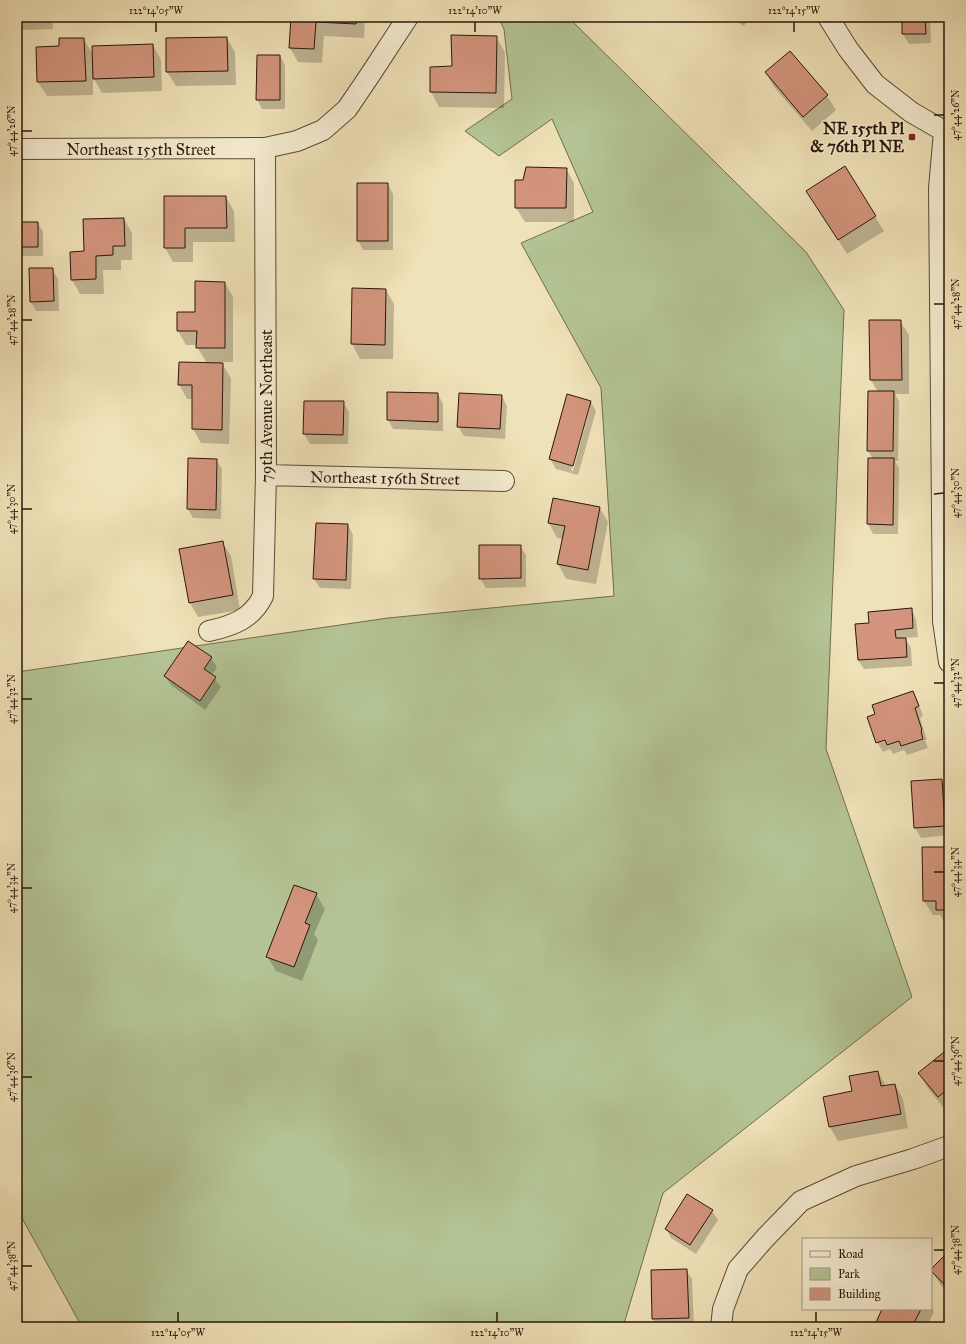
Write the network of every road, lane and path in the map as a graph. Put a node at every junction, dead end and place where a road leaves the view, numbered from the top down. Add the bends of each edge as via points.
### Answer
1 (408, 17) edge
2 (828, 17) edge
3 (947, 133) edge
4 (265, 148) junction
5 (17, 149) edge
6 (266, 475) junction
7 (504, 481) dead end
8 (209, 631) dead end
9 (949, 662) edge
10 (949, 1146) edge
11 (721, 1327) edge

1 - 4 street, Northeast 155th Street via 347,109 323,130 297,141
2 - 3 street via 848,49 875,84 911,112
3 - 9 street via 939,188 939,212 943,621
4 - 5 street, Northeast 155th Street
4 - 6 street, 79th Avenue Northeast
6 - 7 street, Northeast 156th Street
6 - 8 street, 79th Avenue Northeast via 263,596 258,607 240,621
10 - 11 street via 856,1176 801,1201 738,1269 723,1309

